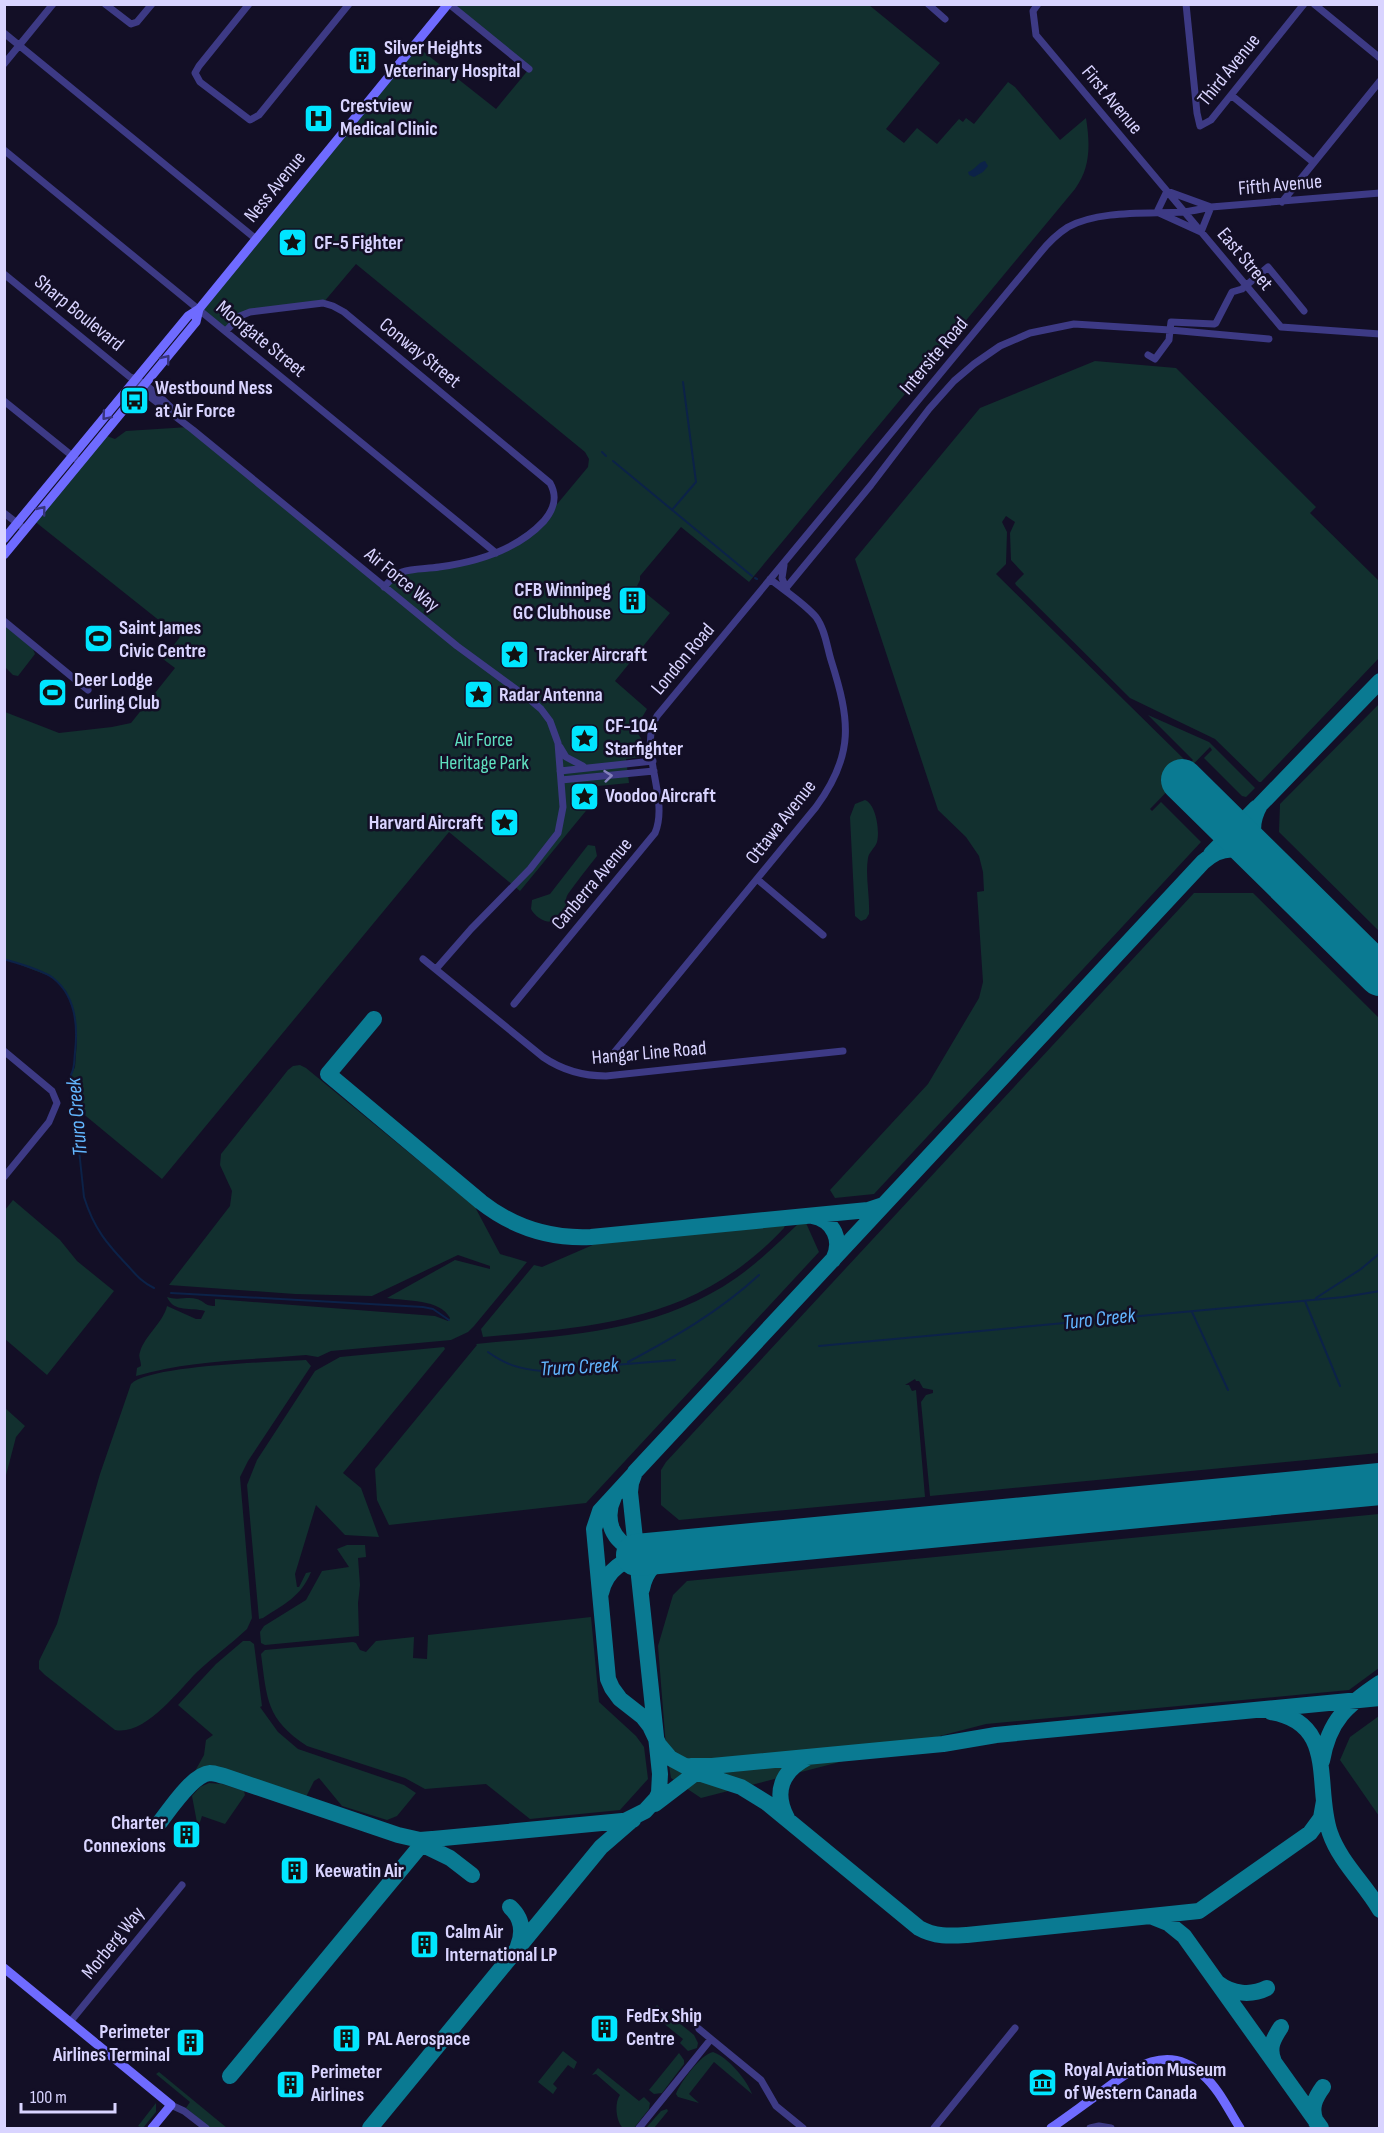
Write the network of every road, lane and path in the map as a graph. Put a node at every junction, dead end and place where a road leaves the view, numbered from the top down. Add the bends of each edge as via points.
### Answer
1 (53, 4) edge
2 (105, 4) edge
3 (152, 4) edge
4 (249, 4) edge
5 (349, 4) edge
6 (449, 4) edge
7 (928, 4) edge
8 (1038, 4) edge
9 (1186, 4) edge
10 (1304, 4) edge
11 (1314, 4) edge
12 (945, 19) dead end
13 (4, 33) edge
14 (20, 46) junction
15 (1380, 58) edge
16 (4, 64) edge
17 (529, 69) dead end
18 (1380, 81) edge
19 (1231, 95) junction
20 (4, 150) edge
21 (1313, 162) junction
22 (1167, 191) junction
23 (1380, 193) edge
24 (1282, 202) junction
25 (1211, 207) junction
26 (1157, 212) junction
27 (1183, 212) junction
28 (1201, 232) junction
29 (256, 239) junction
30 (4, 274) edge
31 (200, 309) junction
32 (1304, 311) dead end
33 (1170, 330) junction
34 (226, 331) junction
35 (1380, 334) edge
36 (1269, 339) dead end
37 (1148, 355) dead end
38 (133, 380) junction
39 (142, 388) junction
40 (4, 401) edge
41 (76, 460) junction
42 (4, 513) edge
43 (21, 527) junction
44 (4, 539) edge
45 (496, 553) junction
46 (4, 555) edge
47 (785, 561) junction
48 (771, 579) junction
49 (384, 587) junction
50 (787, 591) junction
51 (4, 621) edge
52 (88, 690) dead end
53 (558, 743) junction
54 (653, 761) junction
55 (585, 767) junction
56 (560, 771) junction
57 (654, 771) junction
58 (561, 780) junction
59 (757, 879) junction
60 (823, 935) dead end
61 (423, 959) dead end
62 (435, 969) junction
63 (514, 1004) dead end
64 (4, 1051) edge
65 (843, 1051) dead end
66 (608, 1060) dead end
67 (8, 1168) edge
68 (4, 1177) edge
69 (182, 1885) dead end
70 (4, 1968) edge
71 (70, 2022) junction
72 (1015, 2028) dead end
73 (699, 2029) dead end
74 (711, 2039) junction
75 (171, 2105) junction
76 (152, 2128) edge
77 (206, 2128) edge
78 (639, 2128) edge
79 (803, 2128) edge
80 (934, 2128) edge
81 (1051, 2128) edge
82 (1090, 2128) edge
83 (1111, 2128) edge
84 (1240, 2128) edge

1 - 14 street
2 - 3 street via 133,24
4 - 5 street via 195,73 200,82 250,120 259,115
6 - 17 street
6 - 29 main road, Ness Avenue
7 - 12 street
8 - 22 street, First Avenue via 1033,11 1036,35
9 - 19 street, Third Avenue via 1200,126 1211,120
10 - 19 street, Third Avenue
11 - 15 street
13 - 14 street
14 - 16 street
14 - 29 street
18 - 21 street
19 - 21 street
20 - 31 street, Moorgate Street
21 - 24 street
22 - 25 street
22 - 26 street
22 - 27 street, First Avenue
23 - 24 street, Fifth Avenue
24 - 25 street, Fifth Avenue
25 - 27 street, Fifth Avenue
25 - 28 street
26 - 27 street, Intersite Road
26 - 28 street
26 - 47 street, Intersite Road via 1095,218 1068,227 1055,237
27 - 28 street, East Street
28 - 35 street, East Street via 1281,327
29 - 31 main road, Ness Avenue
30 - 38 street, Sharp Boulevard
31 - 34 street, Moorgate Street
31 - 38 main road, Ness Avenue via 188,316
39 -> 31 main road, Ness Avenue via 196,322
32 - 33 street via 1268,267 1233,292 1216,323 1171,322
33 - 36 street
33 - 37 street via 1169,340 1155,359
33 - 50 street via 1074,324 1030,333 982,358 929,409
34 - 45 street, Moorgate Street
34 - 45 street, Conway Street via 240,316 250,312 323,303 338,308 545,477 554,490 552,510 529,535
38 - 39 street, Air Force Way
38 -> 41 main road, Ness Avenue
39 - 41 main road, Ness Avenue
39 - 49 street, Air Force Way
40 - 41 street
41 - 43 main road, Ness Avenue
42 - 43 street
43 - 44 main road, Ness Avenue
43 - 46 main road, Ness Avenue
45 - 49 street via 453,565 402,572
47 - 48 street, Intersite Road
47 - 50 street via 782,574
48 - 50 street, Ottawa Avenue
48 - 54 street, London Road via 657,716 651,732
49 - 53 street, Air Force Way via 541,709
50 - 59 street, Ottawa Avenue via 811,612 821,627 844,701 845,742 837,773 826,794
51 - 52 street
53 - 55 street via 566,757
53 - 56 street, Air Force Way
54 - 55 street
54 - 57 street, London Road
55 - 56 street
56 - 58 street, Air Force Way
58 -> 57 street
57 - 63 street, Canberra Avenue via 659,822 655,833
58 - 62 street, Air Force Way via 563,815 554,840
59 - 60 street
59 - 66 street, Ottawa Avenue
61 - 62 street, Hangar Line Road
62 - 65 street, Hangar Line Road via 543,1057 582,1075 606,1076
64 - 67 street via 52,1091 57,1100 49,1122
67 - 68 street
69 - 71 street, Morberg Way
70 - 71 main road
71 - 75 main road
72 - 80 street
73 - 74 street
74 - 78 street
74 - 79 street via 761,2080 776,2106
75 - 76 main road
75 - 77 street
81 - 84 main road via 1132,2070 1166,2060 1190,2066 1203,2075
82 - 83 street

